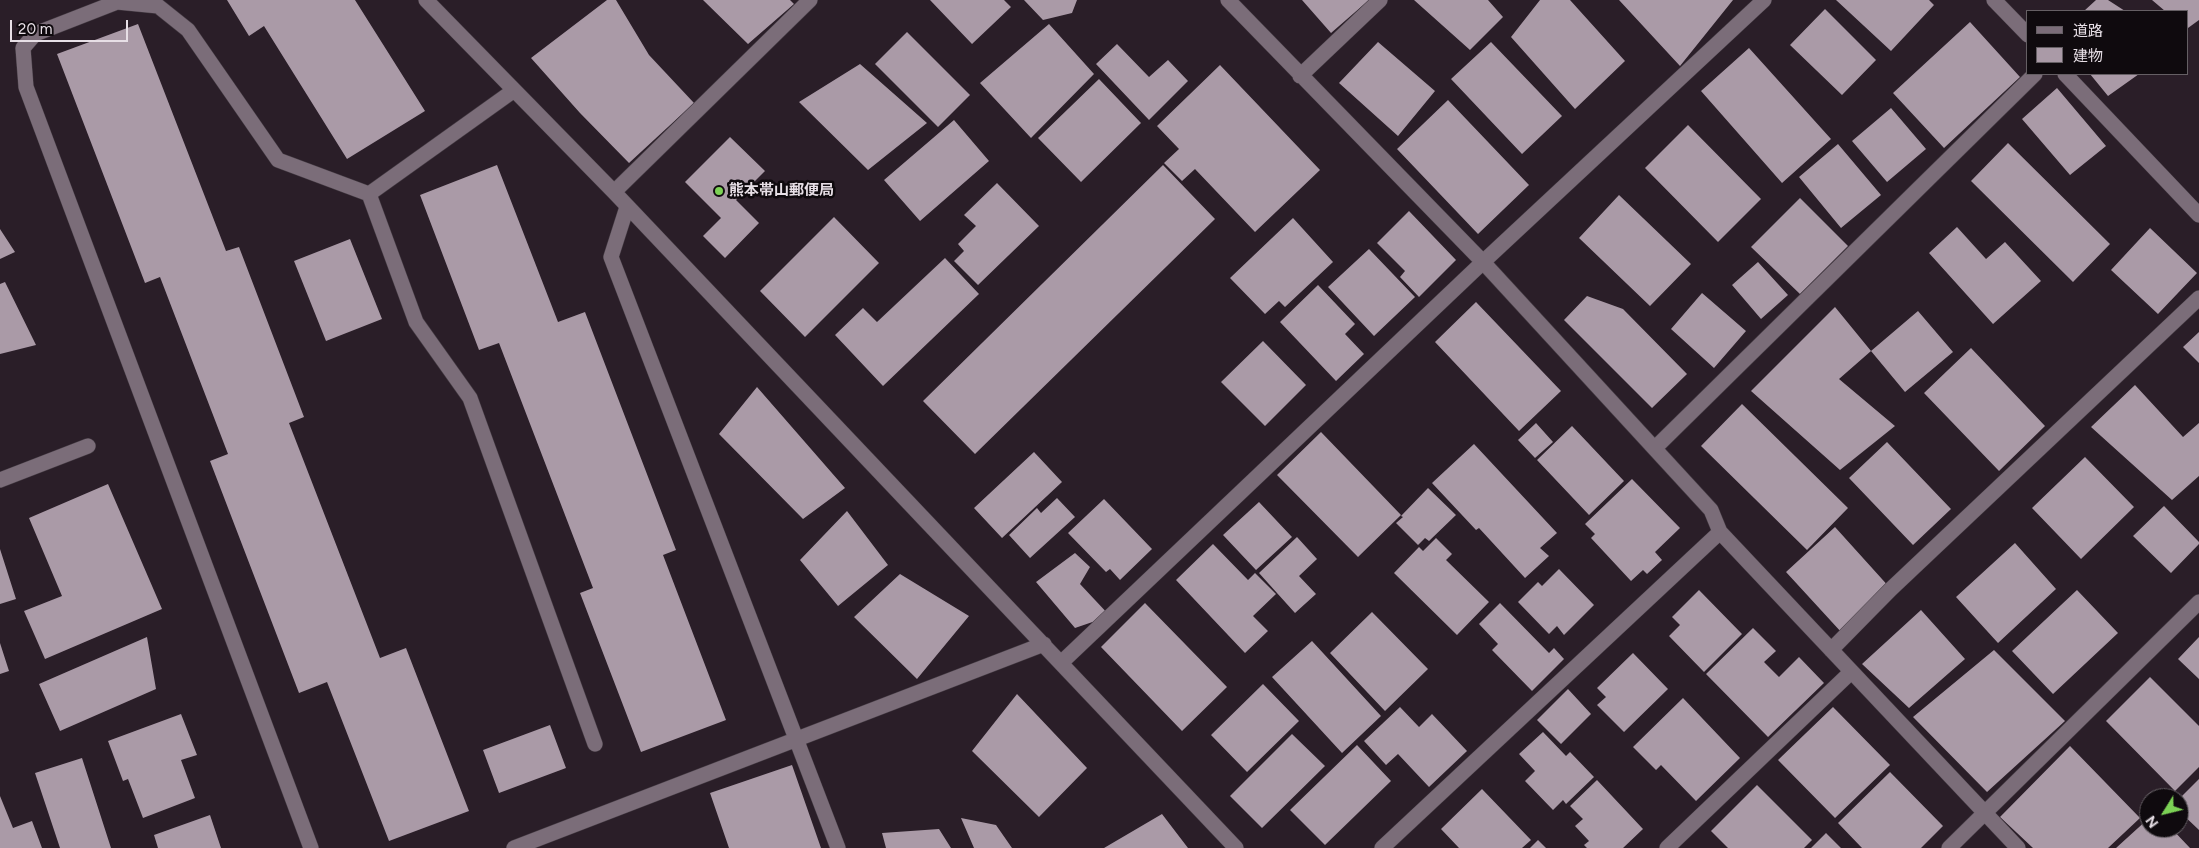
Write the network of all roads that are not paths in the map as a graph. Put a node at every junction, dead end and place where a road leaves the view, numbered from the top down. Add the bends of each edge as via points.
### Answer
1 (426, 0) edge
2 (810, 0) edge
3 (1228, 0) edge
4 (1380, 0) edge
5 (1764, 0) edge
6 (1994, 0) edge
7 (2026, 33) edge
8 (2034, 75) edge
9 (2066, 75) edge
10 (1300, 76) junction
11 (513, 91) junction
12 (614, 192) junction
13 (369, 194) junction
14 (627, 206) junction
15 (2199, 215) edge
16 (1483, 262) junction
17 (2199, 298) edge
18 (88, 446) dead end
19 (1654, 448) junction
20 (0, 480) edge
21 (1720, 532) junction
22 (2199, 602) edge
23 (1044, 644) junction
24 (1831, 650) junction
25 (1062, 662) junction
26 (1851, 672) junction
27 (796, 740) junction
28 (595, 744) dead end
29 (1984, 814) junction
30 (311, 848) edge
31 (514, 848) edge
32 (838, 848) edge
33 (1236, 848) edge
34 (1382, 848) edge
35 (1667, 848) edge
36 (1949, 848) edge
37 (2018, 848) edge

1 - 11 street
2 - 12 street
3 - 10 street
4 - 10 street
5 - 16 street
6 - 7 street
8 - 19 street
9 - 15 street
10 - 16 street
11 - 12 street
11 - 13 street
12 - 14 street
13 - 28 street via 416,322 470,398
13 - 30 street via 278,160 188,30 158,6 117,2 35,34 23,48 26,87
14 - 23 street
14 - 27 street via 611,257
16 - 19 street
16 - 25 street
17 - 24 street via 1898,582
18 - 20 street
19 - 21 street via 1711,510
21 - 24 street
21 - 34 street
22 - 29 street
23 - 25 street
23 - 27 street
24 - 26 street
25 - 33 street
26 - 29 street
26 - 35 street
27 - 31 street
27 - 32 street
29 - 36 street
29 - 37 street

